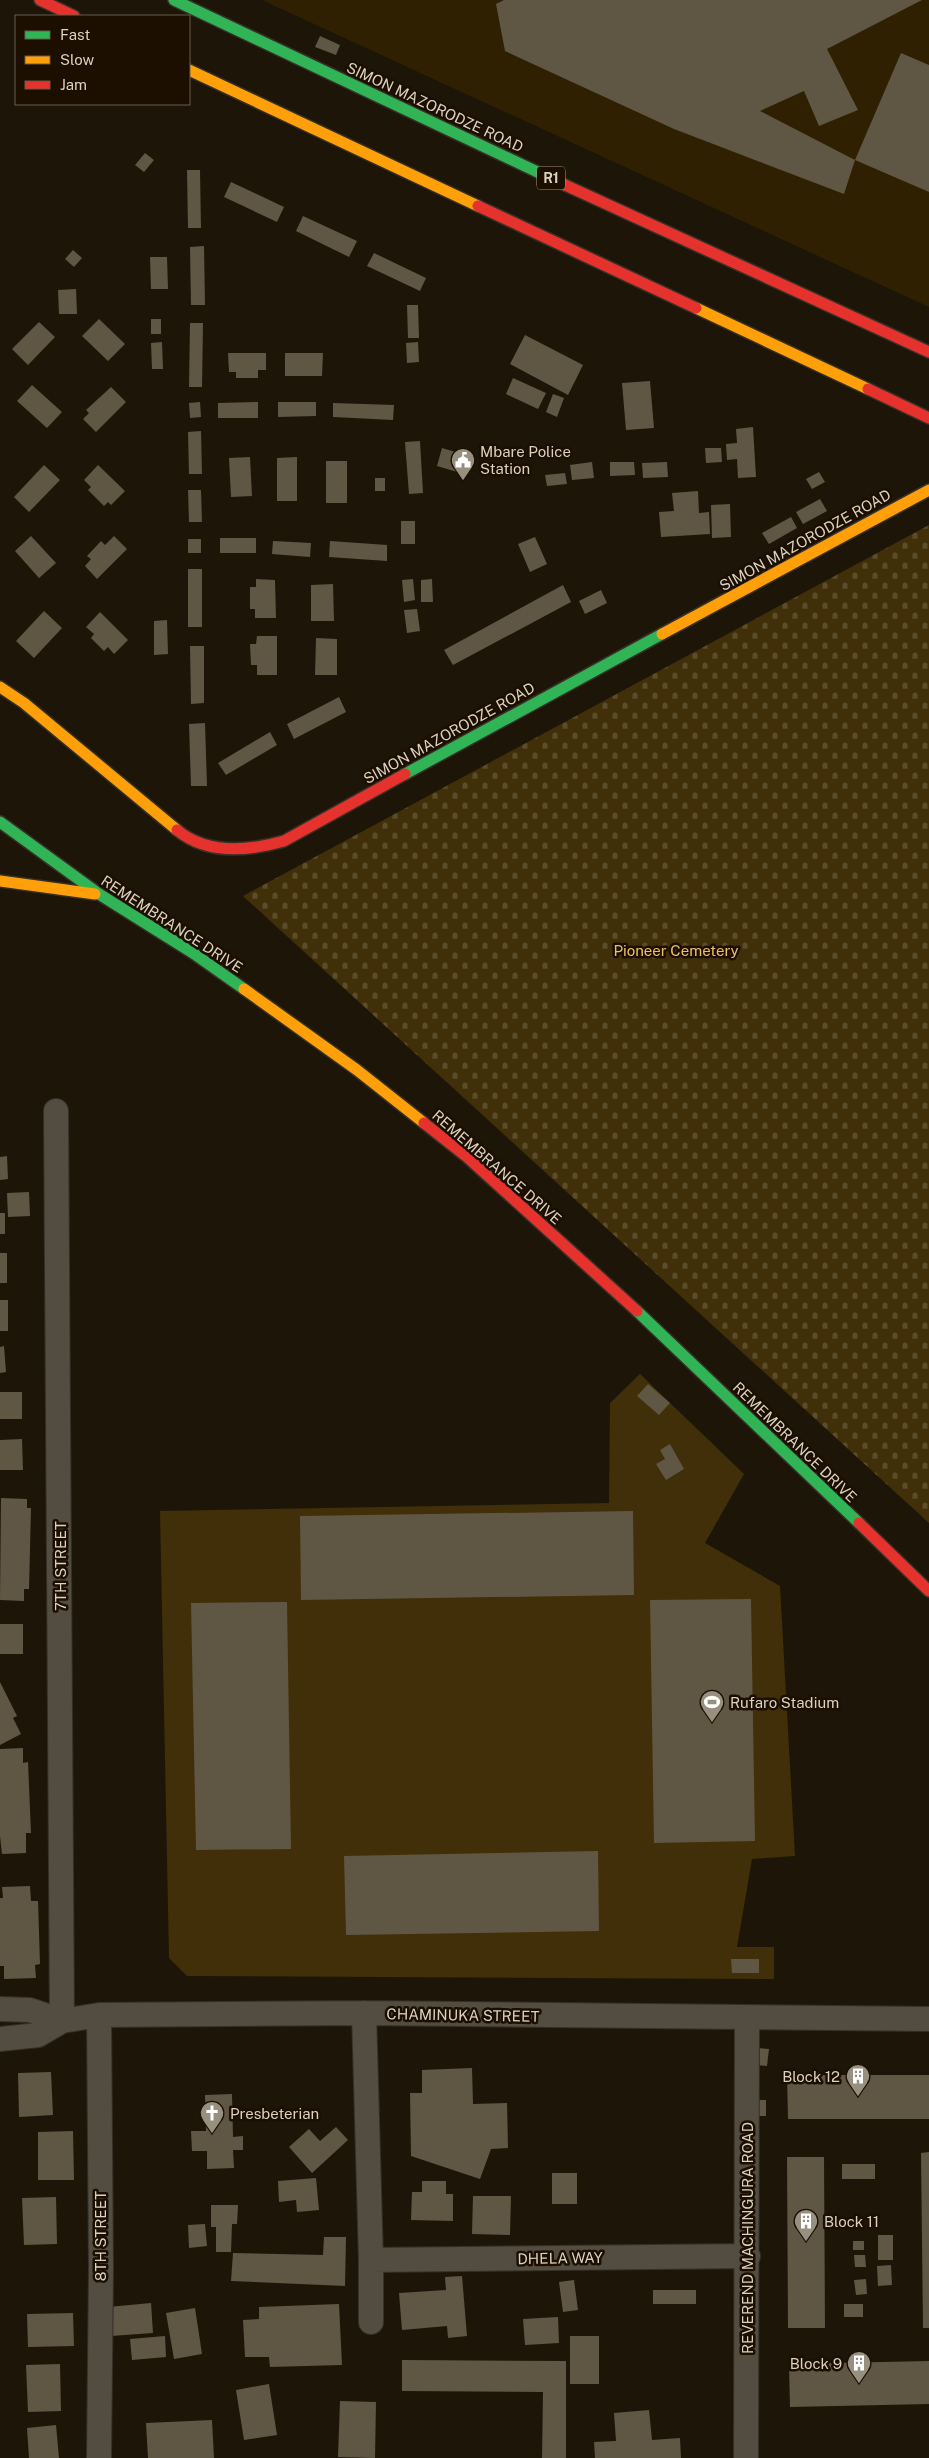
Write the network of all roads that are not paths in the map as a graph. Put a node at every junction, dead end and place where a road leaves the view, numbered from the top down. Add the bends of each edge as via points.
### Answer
1 (40, 0) edge
2 (174, 0) edge
3 (72, 15) edge
4 (190, 70) edge
5 (929, 352) edge
6 (929, 418) edge
7 (929, 490) edge
8 (0, 686) edge
9 (0, 822) edge
10 (0, 881) edge
11 (99, 894) junction
12 (56, 1111) dead end
13 (929, 1591) edge
14 (0, 2009) edge
15 (364, 2013) junction
16 (99, 2015) junction
17 (747, 2019) junction
18 (929, 2019) edge
19 (62, 2021) junction
20 (0, 2039) edge
21 (748, 2256) junction
22 (371, 2260) junction
23 (371, 2322) dead end
24 (98, 2458) edge
25 (746, 2458) edge

1 - 3 main road
2 - 5 main road, SIMON MAZORODZE ROAD / R1 via 418,117
4 - 6 main road
7 - 8 main road, SIMON MAZORODZE ROAD via 648,644 473,734 284,841 261,848 236,851 211,847 184,836
9 - 11 main road, REMEMBRANCE DRIVE
10 - 11 main road
11 - 13 main road, REMEMBRANCE DRIVE via 193,953 356,1070 466,1157 614,1289
12 - 19 street, 7TH STREET
14 - 19 street, CHAMINUKA STREET via 30,2010
15 - 16 street, CHAMINUKA STREET
15 - 17 street, CHAMINUKA STREET
15 - 22 street
16 - 19 street, CHAMINUKA STREET
16 - 24 street, 8TH STREET via 101,2269
17 - 18 street, CHAMINUKA STREET
17 - 21 street, REVEREND MACHINGURA ROAD
19 - 20 street via 38,2035
21 - 22 street, DHELA WAY
21 - 25 street, REVEREND MACHINGURA ROAD
22 - 23 street

